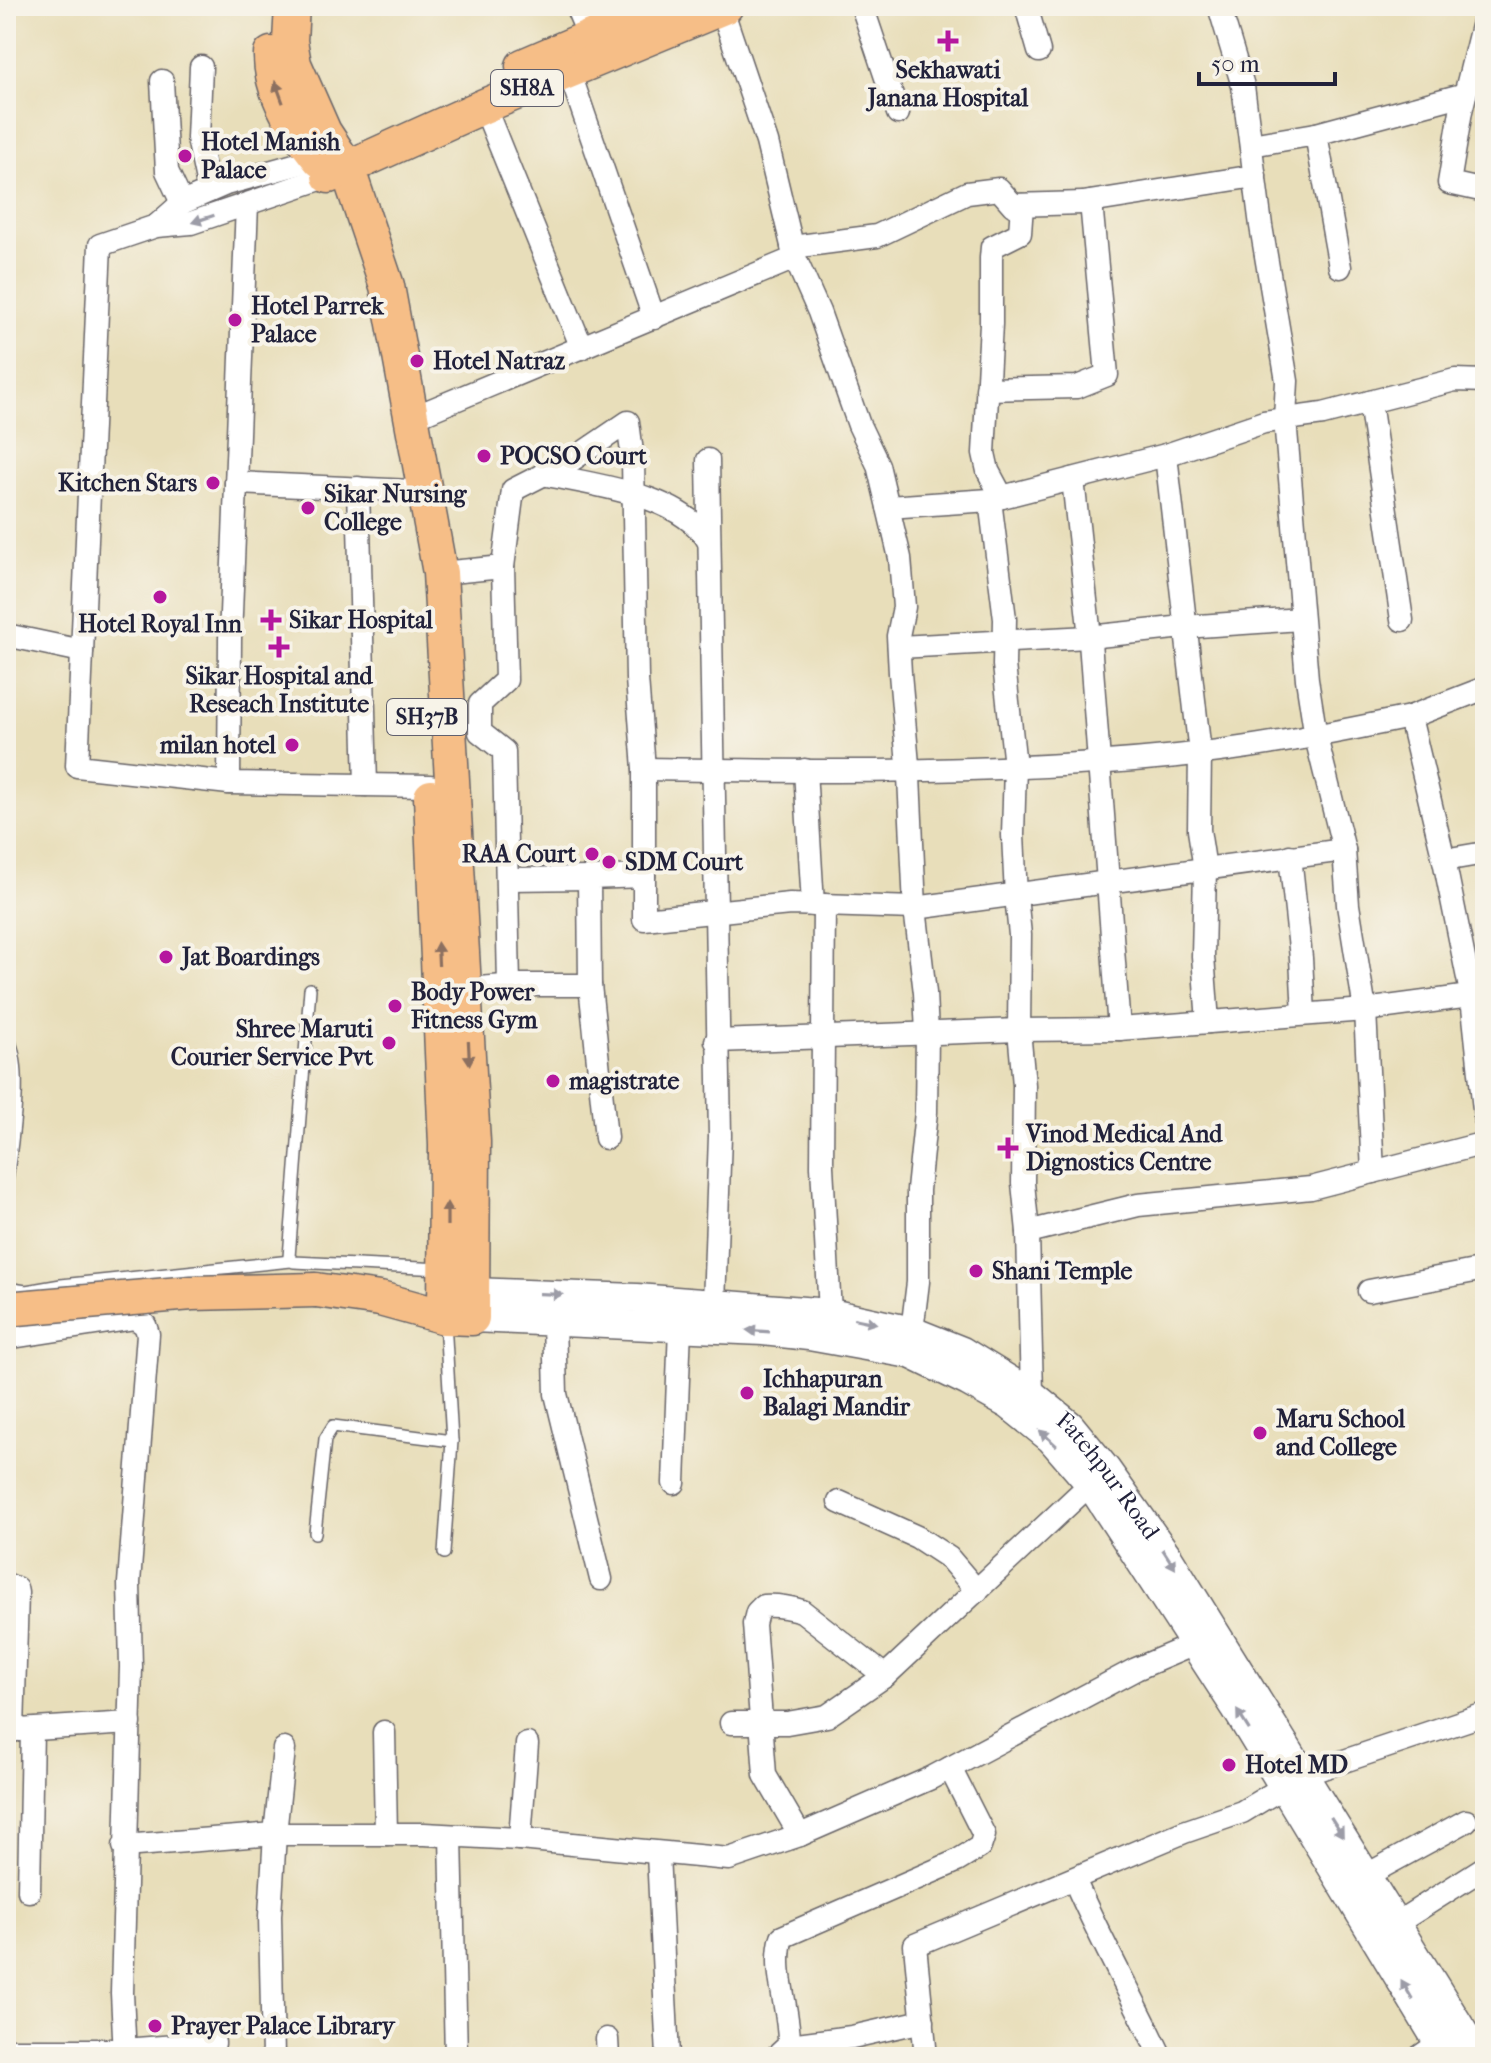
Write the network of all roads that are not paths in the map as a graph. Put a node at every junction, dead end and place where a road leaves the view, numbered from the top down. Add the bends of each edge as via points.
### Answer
1 (275, 6) edge
2 (292, 6) edge
3 (663, 6) edge
4 (862, 6) edge
5 (1026, 6) edge
6 (1219, 6) edge
7 (723, 7) edge
8 (1485, 14) edge
9 (582, 21) edge
10 (1039, 51) dead end
11 (201, 67) dead end
12 (569, 71) junction
13 (162, 81) dead end
14 (1465, 94) junction
15 (484, 106) junction
16 (898, 113) dead end
17 (1316, 134) junction
18 (1251, 145) junction
19 (333, 163) junction
20 (1255, 176) junction
21 (209, 191) junction
22 (1485, 191) edge
23 (1091, 202) junction
24 (182, 203) junction
25 (247, 204) junction
26 (1022, 205) junction
27 (156, 226) junction
28 (794, 253) junction
29 (1340, 267) dead end
30 (654, 318) junction
31 (582, 348) junction
32 (1485, 381) edge
33 (987, 389) junction
34 (1370, 402) junction
35 (412, 418) junction
36 (1285, 419) junction
37 (1166, 455) junction
38 (708, 460) dead end
39 (543, 474) junction
40 (1073, 479) junction
41 (236, 483) junction
42 (358, 488) junction
43 (412, 491) junction
44 (634, 495) junction
45 (996, 499) junction
46 (888, 507) junction
47 (709, 542) junction
48 (503, 567) junction
49 (440, 573) junction
50 (1301, 619) junction
51 (1402, 620) dead end
52 (1184, 627) junction
53 (6, 635) edge
54 (1089, 637) junction
55 (1004, 640) junction
56 (899, 647) junction
57 (82, 651) junction
58 (1485, 688) edge
59 (1410, 717) junction
60 (1316, 737) junction
61 (1200, 753) junction
62 (1098, 762) junction
63 (1015, 766) junction
64 (644, 769) junction
65 (712, 770) junction
66 (805, 770) junction
67 (908, 772) junction
68 (229, 783) junction
69 (366, 785) junction
70 (430, 786) junction
71 (1344, 850) junction
72 (1485, 853) edge
73 (1290, 856) junction
74 (1444, 860) junction
75 (1205, 869) junction
76 (644, 876) junction
77 (589, 878) junction
78 (508, 879) junction
79 (1108, 883) junction
80 (1016, 896) junction
81 (819, 905) junction
82 (915, 908) junction
83 (716, 914) junction
84 (509, 985) junction
85 (590, 985) junction
86 (310, 989) dead end
87 (466, 989) junction
88 (1478, 996) edge
89 (1365, 1010) junction
90 (1304, 1014) junction
91 (1208, 1022) junction
92 (1119, 1029) junction
93 (1019, 1030) junction
94 (927, 1033) junction
95 (6, 1034) edge
96 (825, 1037) junction
97 (716, 1041) junction
98 (1485, 1119) edge
99 (606, 1138) dead end
100 (1485, 1143) edge
101 (1373, 1172) junction
102 (6, 1189) edge
103 (1028, 1232) junction
104 (291, 1261) junction
105 (1485, 1269) edge
106 (131, 1277) junction
107 (6, 1288) edge
108 (1369, 1291) dead end
109 (456, 1298) junction
110 (714, 1304) junction
111 (6, 1309) edge
112 (830, 1313) junction
113 (135, 1318) junction
114 (554, 1322) junction
115 (680, 1327) junction
116 (912, 1331) junction
117 (6, 1338) edge
118 (1032, 1394) junction
119 (452, 1441) junction
120 (1098, 1476) junction
121 (674, 1483) dead end
122 (839, 1502) dead end
123 (315, 1533) dead end
124 (444, 1553) dead end
125 (601, 1579) dead end
126 (6, 1584) edge
127 (977, 1591) junction
128 (1206, 1640) junction
129 (885, 1676) junction
130 (1485, 1714) edge
131 (761, 1722) junction
132 (130, 1723) junction
133 (731, 1723) dead end
134 (17, 1730) edge
135 (384, 1732) dead end
136 (527, 1744) dead end
137 (284, 1749) dead end
138 (950, 1768) junction
139 (1294, 1779) junction
140 (1466, 1821) dead end
141 (275, 1834) junction
142 (386, 1834) junction
143 (800, 1835) junction
144 (451, 1836) junction
145 (520, 1839) junction
146 (124, 1846) junction
147 (658, 1854) junction
148 (1485, 1867) edge
149 (1367, 1875) junction
150 (1074, 1879) junction
151 (29, 1891) dead end
152 (1397, 1923) junction
153 (923, 2021) junction
154 (214, 2043) dead end
155 (6, 2050) edge
156 (782, 2051) edge
157 (1435, 2053) edge
158 (124, 2054) edge
159 (273, 2057) edge
160 (456, 2057) edge
161 (668, 2057) edge
162 (926, 2057) edge
163 (1161, 2057) edge
164 (1479, 2057) edge

19 -> 1 main road via 308,146 288,115 271,67
2 - 19 main road via 294,64
3 - 9 main road, SH8A
4 - 16 street
5 - 10 street
6 - 18 street via 1243,86
7 - 12 main road, SH8A
7 - 28 street via 767,142
8 - 14 street
9 - 19 main road, SH8A
11 - 21 street via 198,138
12 - 15 main road, SH8A
12 - 30 street
13 - 24 street via 167,171
14 - 17 street
14 - 22 street via 1449,183
15 - 19 main road, SH8A
15 - 31 street
17 - 18 street
17 - 29 street
18 - 20 street
19 - 21 street
19 - 25 street
19 - 35 main road, SH37B via 387,286
19 - 43 main road, SH37B via 368,267
20 - 23 street
20 - 36 street via 1287,381
21 - 24 street
23 - 26 street
23 - 33 street via 1107,375 1077,387
24 - 27 street
25 -> 27 street via 191,223
25 - 41 street
26 - 28 street via 1013,205 999,189 967,193 877,236
26 - 33 street via 1020,233 992,247
27 - 57 street via 100,245
28 - 30 street
28 - 46 street via 878,465
30 - 31 street
31 - 35 street
32 - 34 street via 1455,380
33 - 45 street via 984,453
34 - 36 street
34 - 51 street
35 - 49 main road, SH37B
36 - 37 street
36 - 50 street
37 - 40 street
37 - 52 street
38 - 47 street
39 - 44 street
39 - 44 street via 628,422
39 - 48 street via 513,490
40 - 45 street
40 - 54 street
41 - 42 street
41 - 68 street
42 - 43 street
42 - 69 street
43 - 70 main road, SH37B via 419,540
44 - 47 street via 681,513
44 - 64 street
45 - 46 street
45 - 55 street
46 - 56 street via 904,607
47 - 65 street
48 - 49 street
48 - 78 street via 506,680 480,704 480,732 504,751
49 - 87 main road, SH37B
50 - 52 street
50 - 60 street
52 - 54 street
52 - 61 street
53 - 57 street
54 - 55 street
54 - 62 street
55 - 56 street
55 - 63 street
56 - 67 street
57 - 68 street via 77,766
58 - 59 street
59 - 60 street
59 - 74 street
60 - 61 street
60 - 71 street
61 - 62 street
61 - 75 street via 1199,830
62 - 63 street
62 - 79 street
63 - 67 street
63 - 80 street
64 - 65 street
64 - 76 street
65 - 66 street
65 - 83 street
66 - 67 street
66 - 81 street
67 - 82 street
68 - 69 street
69 - 70 street
109 -> 70 main road, SH37B
71 - 73 street
71 - 89 street
72 - 74 street
73 - 75 street
73 - 90 street
74 - 88 street
75 - 79 street
75 - 91 street
76 - 77 street
76 - 83 street via 644,919
77 - 78 street
77 - 85 street
78 - 84 street
79 - 80 street
79 - 92 street
80 - 82 street
80 - 93 street
81 - 82 street
81 - 83 street
81 - 96 street
82 - 94 street
83 - 97 street
84 - 85 street
84 - 87 street
85 - 99 street
86 - 104 lane
87 -> 109 main road, SH37B via 473,1142
88 - 89 street
88 - 98 street
89 - 90 street
89 - 101 street
90 - 91 street
91 - 92 street
92 - 93 street
93 - 94 street
93 - 103 street
94 - 96 street
94 - 116 street
95 - 102 lane via 16,1055 17,1081
96 - 97 street
96 - 112 street via 822,1166
97 - 110 street via 720,1136
100 - 101 street
101 - 103 street via 1311,1188 1138,1205
103 - 118 street
104 - 106 lane
104 - 109 lane
105 - 108 street
106 - 107 lane via 26,1291
106 - 113 street
109 -> 110 street, Fatehpur Road via 578,1295
109 - 111 main road, bridge via 380,1299 316,1290 192,1293
109 - 114 street
109 - 119 lane
110 - 112 street, Fatehpur Road
112 -> 116 street, Fatehpur Road
113 - 117 street
113 - 132 street via 148,1334 129,1583
114 - 115 street
114 - 125 street via 556,1394
120 -> 115 street via 1009,1405 910,1354 809,1336
115 - 121 street
116 - 118 street, Fatehpur Road via 962,1351
118 - 120 street, Fatehpur Road via 1070,1425
119 - 123 lane via 333,1426 325,1439
119 - 124 lane
120 - 127 street
120 - 128 street, Fatehpur Road via 1167,1555
122 - 127 street via 917,1537 949,1558
126 - 134 street via 17,1593
127 - 129 street
128 - 138 street via 1136,1669
128 - 139 street, Fatehpur Road
129 - 131 street via 827,1716
129 - 131 street via 802,1611 763,1606 754,1624
130 - 139 street
131 - 133 street
131 - 143 street via 765,1775
132 - 134 street
132 - 146 street
134 - 151 street
135 - 142 street
136 - 145 street
137 - 141 street
138 - 143 street
138 - 156 street via 984,1835 980,1847 782,1937 777,1954 786,2002
139 -> 149 street, Fatehpur Road
139 - 150 street via 1242,1812
157 -> 139 street
140 - 149 street
141 - 142 street
141 - 146 street
141 - 159 street via 270,1916
142 - 144 street
143 - 147 street via 729,1859
144 - 145 street
144 - 160 street
145 - 147 street
146 - 158 street
147 - 161 street
148 - 152 street
149 - 152 street, Fatehpur Road
150 - 153 street via 915,1945
150 - 163 street
152 - 164 street, Fatehpur Road
153 - 156 street
153 - 162 street
154 - 158 street
155 - 158 street

